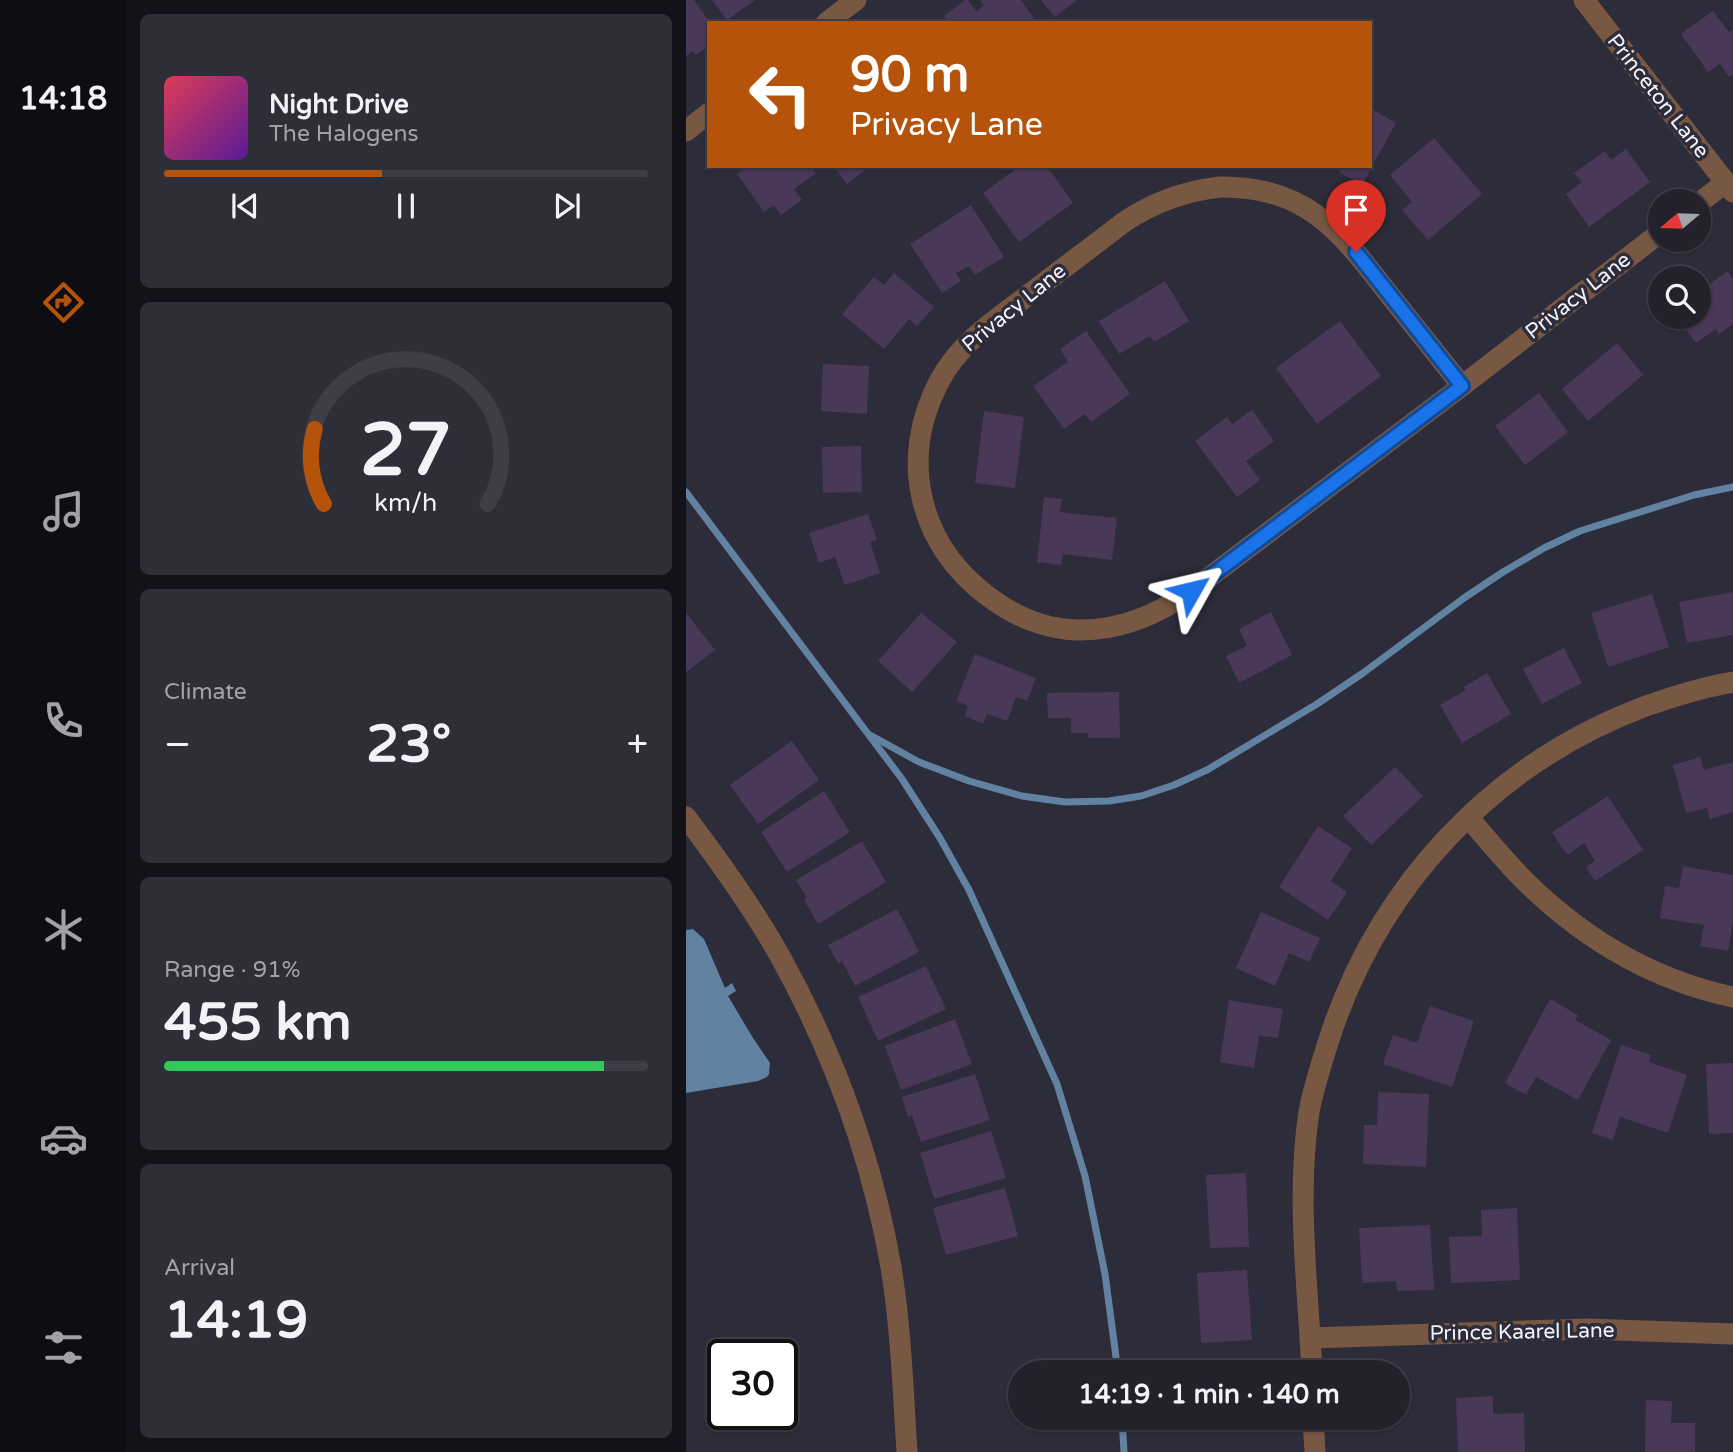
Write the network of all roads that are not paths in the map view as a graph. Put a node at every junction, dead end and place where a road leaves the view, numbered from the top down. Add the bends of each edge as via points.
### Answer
1 (856, 0) edge
2 (1584, 0) edge
3 (829, 21) edge
4 (707, 115) edge
5 (686, 131) edge
6 (1729, 187) edge
7 (1712, 196) edge
8 (1648, 242) edge
9 (1462, 386) junction
10 (1733, 682) edge
11 (686, 817) edge
12 (1468, 817) junction
13 (1733, 997) edge
14 (1733, 1334) edge
15 (1310, 1338) junction
16 (1311, 1360) edge
17 (1314, 1430) edge
18 (906, 1452) edge
19 (1315, 1452) edge

1 - 3 street
2 - 6 street, Princeton Lane
4 - 5 street
6 - 7 street
8 - 9 street, Privacy Lane
9 - 9 street, Privacy Lane via 1181,598 1153,615 1115,626 1058,627 1000,606 949,558 921,495 918,452 925,413 949,363 993,322 1138,213 1202,189 1256,189 1292,201 1321,218 1356,252
10 - 12 street via 1662,701 1605,723 1522,772
11 - 18 street via 780,955 818,1031 851,1114 890,1266 902,1359
12 - 13 street via 1527,883 1577,927 1658,974
12 - 15 street via 1410,881 1360,962 1321,1066 1310,1110 1304,1173
14 - 15 street, Prince Kaarel Lane via 1586,1329
15 - 16 street
17 - 19 street

